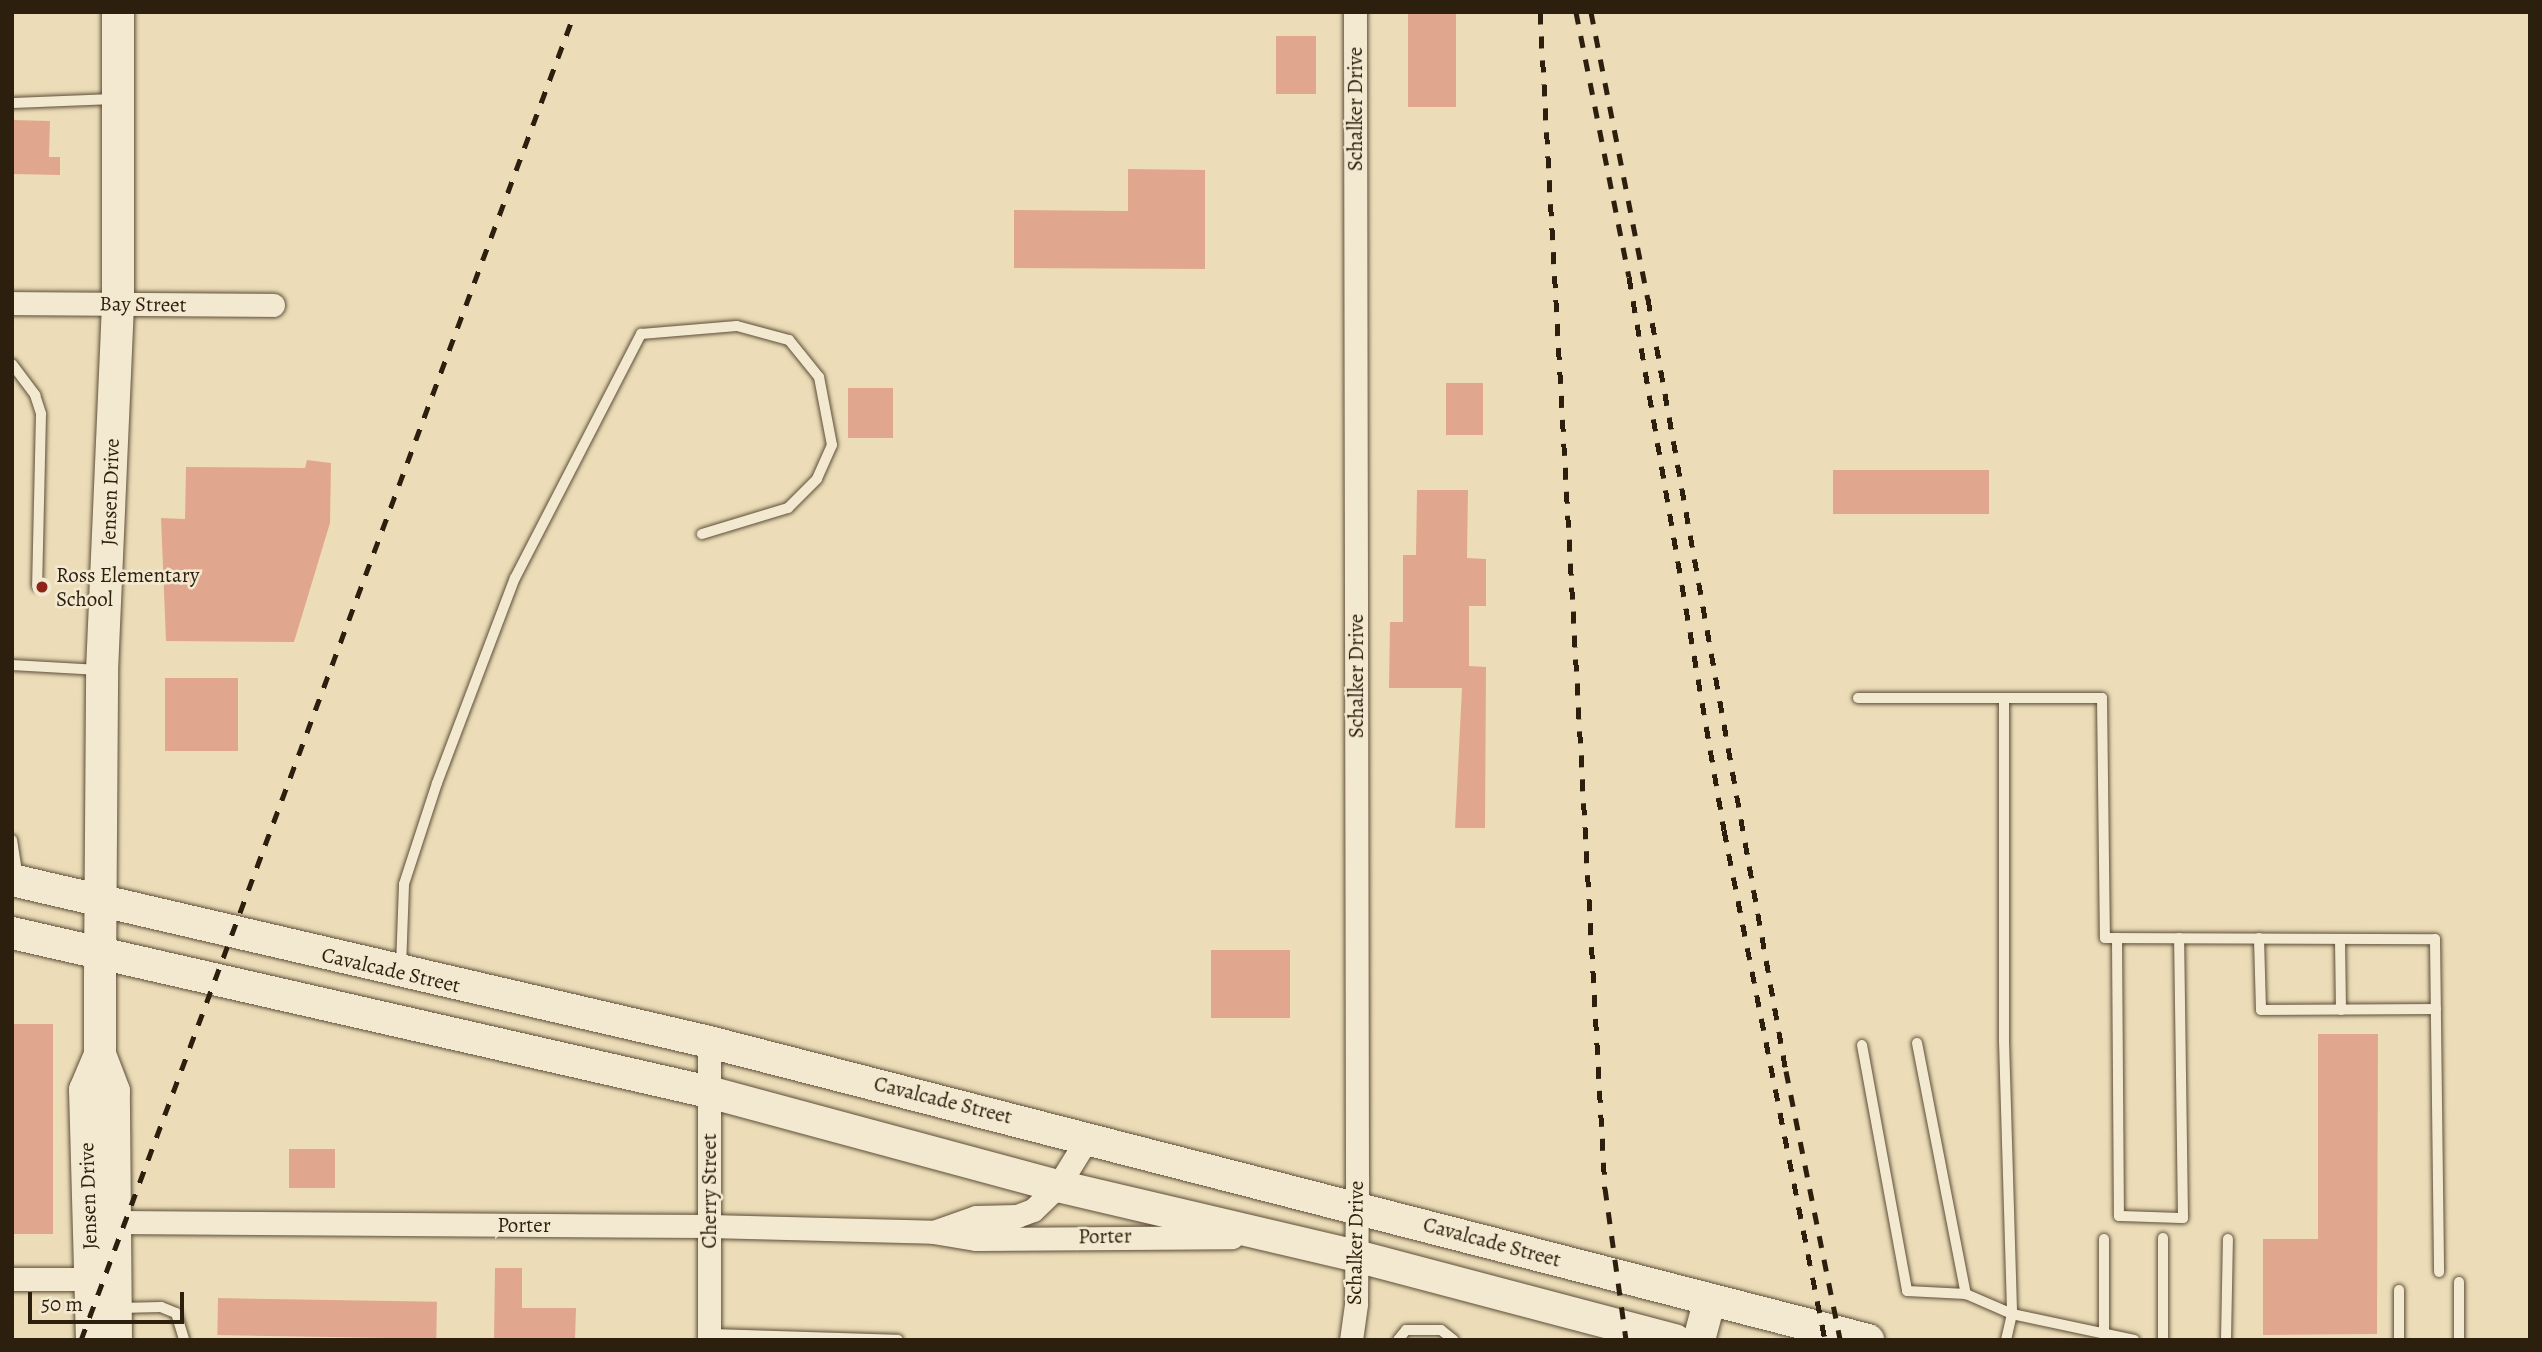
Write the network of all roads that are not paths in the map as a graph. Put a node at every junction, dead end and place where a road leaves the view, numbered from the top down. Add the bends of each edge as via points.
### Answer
1 (118, 12) edge
2 (1355, 12) edge
3 (118, 99) junction
4 (12, 103) edge
5 (12, 303) edge
6 (118, 304) junction
7 (273, 306) dead end
8 (12, 365) edge
9 (702, 534) dead end
10 (37, 586) dead end
11 (12, 665) edge
12 (102, 671) junction
13 (1858, 698) dead end
14 (2004, 698) junction
15 (12, 840) edge
16 (15, 881) edge
17 (100, 901) junction
18 (12, 933) edge
19 (2117, 938) junction
20 (2179, 938) junction
21 (2259, 938) junction
22 (2340, 939) junction
23 (100, 955) junction
24 (401, 973) junction
25 (2436, 1009) junction
26 (2341, 1010) junction
27 (709, 1042) junction
28 (1917, 1043) dead end
29 (1862, 1045) dead end
30 (100, 1055) junction
31 (709, 1092) junction
32 (1088, 1137) junction
33 (1058, 1186) junction
34 (1356, 1207) junction
35 (115, 1222) junction
36 (709, 1226) junction
37 (933, 1232) junction
38 (1277, 1238) junction
39 (2163, 1238) dead end
40 (2104, 1239) dead end
41 (2228, 1240) dead end
42 (1356, 1256) junction
43 (2439, 1272) dead end
44 (12, 1279) edge
45 (90, 1279) junction
46 (2459, 1282) dead end
47 (2399, 1290) dead end
48 (1966, 1294) junction
49 (1710, 1299) junction
50 (116, 1308) junction
51 (2012, 1314) junction
52 (2104, 1334) junction
53 (709, 1337) edge
54 (92, 1340) edge
55 (116, 1340) edge
56 (184, 1340) edge
57 (898, 1340) edge
58 (1350, 1340) edge
59 (1398, 1340) edge
60 (1454, 1340) edge
61 (1675, 1340) edge
62 (1699, 1340) edge
63 (1868, 1340) edge
64 (2006, 1340) edge
65 (2134, 1340) edge
66 (2163, 1340) edge
67 (2227, 1340) edge
68 (2399, 1340) edge
69 (2459, 1340) edge

1 - 3 main road, Jensen Drive
2 - 34 street, Schalker Drive
3 - 4 lane
3 - 6 main road, Jensen Drive
5 - 6 street, Bay Street
6 - 7 street, Bay Street
6 - 12 main road, Jensen Drive
8 - 10 lane via 35,395 41,414
9 - 24 lane via 788,508 817,479 831,445 819,377 789,340 737,326 641,334 515,578 437,783 404,884
11 - 12 lane
12 - 17 main road, Jensen Drive
13 - 14 lane
14 - 19 lane via 2102,698 2105,938
14 - 51 lane via 2004,1041
15 - 16 lane
16 - 17 main road, Cavalcade Street
17 - 23 main road, Jensen Drive
17 - 24 main road, Cavalcade Street
18 - 23 main road
19 - 20 lane
19 - 20 lane via 2119,1216 2183,1217
20 - 21 lane
21 - 22 lane
21 - 26 lane via 2261,1010
22 - 25 lane via 2435,939
22 - 26 lane
23 - 30 main road, Jensen Drive
23 - 31 main road
24 - 27 main road, Cavalcade Street
25 - 26 lane
25 - 43 lane
27 - 31 street, Cherry Street
27 - 32 main road, Cavalcade Street
28 - 48 lane
29 - 48 lane via 1907,1291
30 - 35 main road, Jensen Drive via 114,1091
30 - 45 main road, Jensen Drive via 85,1090
31 - 33 main road
31 - 36 street, Cherry Street
32 - 33 street, Porter
32 - 34 main road, Cavalcade Street
33 - 37 street, Porter via 1033,1210 1017,1216 976,1217
33 - 38 main road
34 - 42 street, Schalker Drive
34 - 49 main road, Cavalcade Street
35 - 36 street, Porter
35 - 50 main road, Jensen Drive
36 - 37 street, Porter
36 - 53 street, Cherry Street
37 - 38 street, Porter via 976,1239
38 - 42 main road
39 - 66 lane
40 - 52 lane
41 - 67 lane
42 - 58 street, Schalker Drive
42 - 61 main road
44 - 45 street
45 - 54 main road, Jensen Drive
46 - 69 lane
47 - 68 lane
48 - 51 lane
49 - 62 main road
49 - 63 main road, Cavalcade Street
50 - 55 main road, Jensen Drive
50 - 56 lane via 161,1307 176,1313
51 - 52 lane
51 - 64 lane
52 - 65 lane
53 - 57 lane
59 - 60 lane via 1406,1330 1441,1330

